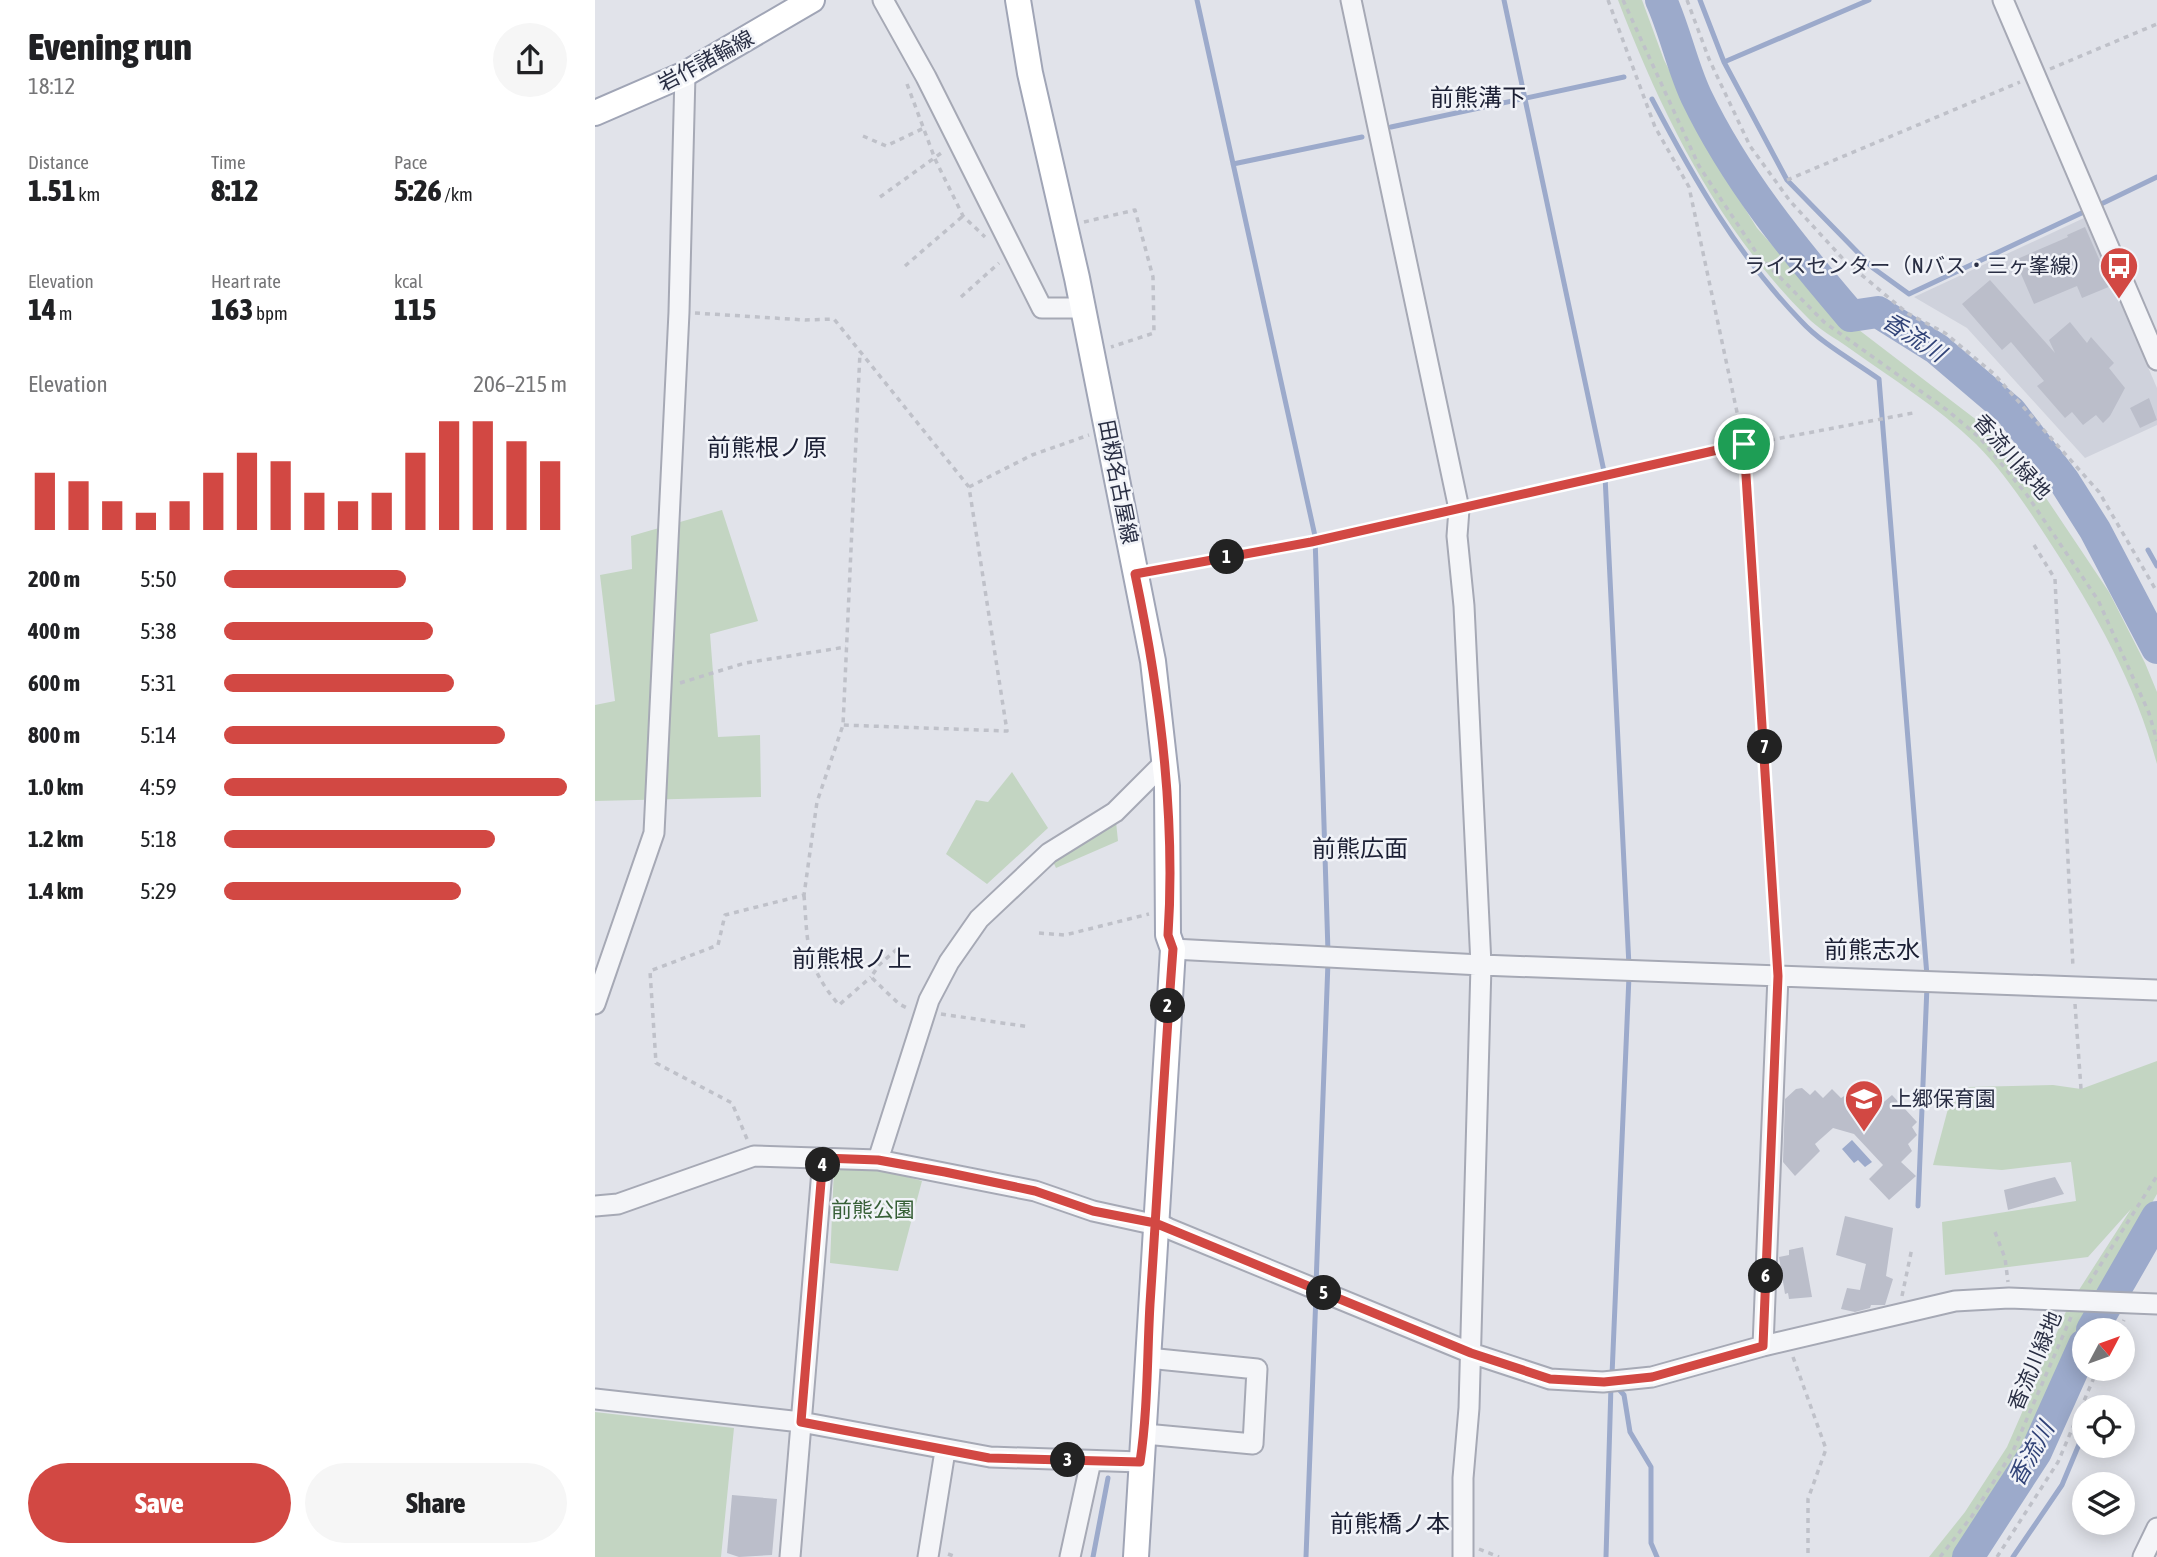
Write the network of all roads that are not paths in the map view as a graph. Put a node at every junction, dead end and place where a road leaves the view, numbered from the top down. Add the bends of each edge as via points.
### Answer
1 (812, 0) edge
2 (883, 0) edge
3 (1018, 0) edge
4 (1351, 0) edge
5 (2003, 0) edge
6 (685, 74) junction
7 (595, 113) edge
8 (1081, 308) junction
9 (2157, 360) edge
10 (1165, 762) junction
11 (1173, 949) junction
12 (1481, 965) junction
13 (1778, 976) junction
14 (2157, 990) edge
15 (595, 1003) edge
16 (823, 1158) junction
17 (878, 1160) junction
18 (595, 1206) edge
19 (1155, 1223) junction
20 (2157, 1304) edge
21 (1763, 1346) junction
22 (1471, 1353) junction
23 (1148, 1358) junction
24 (595, 1399) edge
25 (801, 1422) junction
26 (1145, 1434) junction
27 (946, 1451) junction
28 (1091, 1461) junction
29 (1140, 1462) junction
30 (2157, 1528) edge
31 (790, 1557) edge
32 (927, 1557) edge
33 (1070, 1557) edge
34 (1136, 1557) edge
35 (1463, 1557) edge
36 (2143, 1557) edge

1 - 6 main road, 岩作諸輪線
2 - 8 street via 1042,308
3 - 8 main road, 田籾名古屋線
4 - 12 street via 1459,509
5 - 9 street
6 - 7 main road, 岩作諸輪線
6 - 15 street via 679,312 654,833
8 - 10 main road, 田籾名古屋線 via 1153,661
10 - 11 main road, 田籾名古屋線 via 1168,935
10 - 17 street via 1115,812 1049,853 979,919 929,1000
11 - 12 street
11 - 19 main road, 田籾名古屋線
12 - 13 street
12 - 22 street
13 - 14 street
13 - 21 street
16 - 17 street
16 - 18 street via 754,1156 618,1204
16 - 25 street
17 - 19 street via 1035,1191 1093,1211
19 - 22 street
19 - 23 main road, 田籾名古屋線
20 - 21 street via 2009,1298 1955,1301
21 - 22 street via 1652,1377 1604,1382 1550,1379
22 - 35 street
23 - 26 main road, 田籾名古屋線
23 - 26 street via 1257,1369 1253,1444
24 - 25 street
25 - 27 street
25 - 31 street
26 - 29 main road, 田籾名古屋線
27 - 28 street via 989,1458
27 - 32 street
28 - 29 street
28 - 33 street
29 - 34 main road, 田籾名古屋線
30 - 36 street

